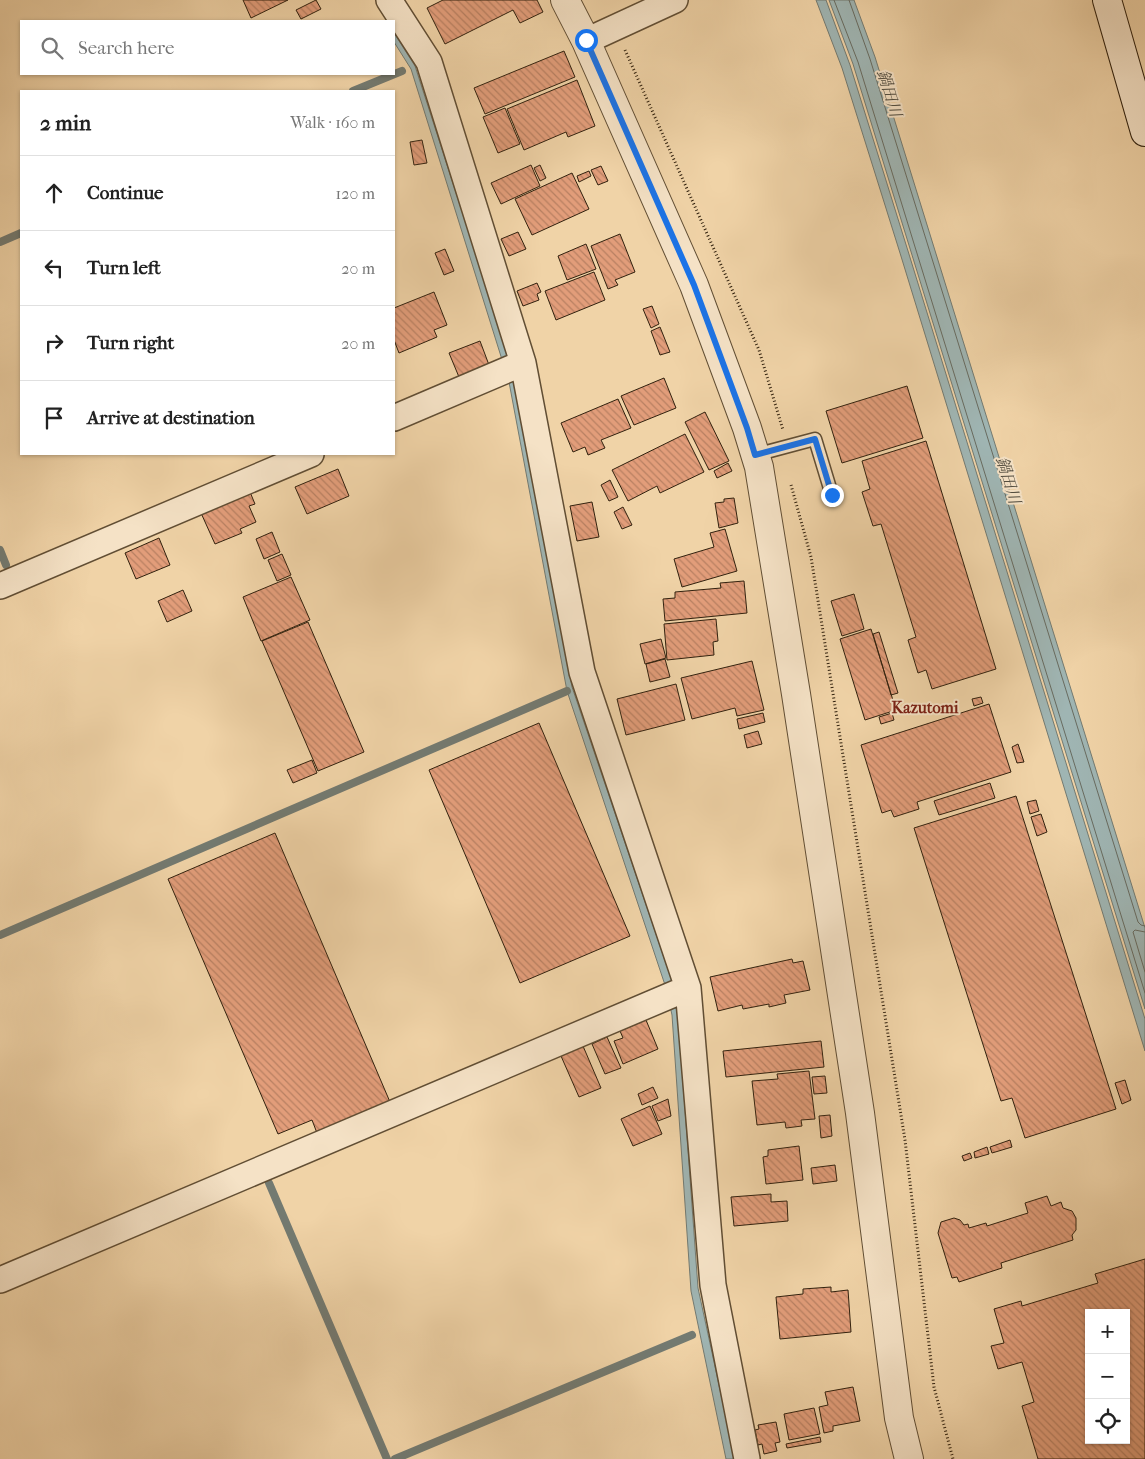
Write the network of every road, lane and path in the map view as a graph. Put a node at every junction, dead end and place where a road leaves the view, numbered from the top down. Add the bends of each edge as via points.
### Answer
1 (389, 0) edge
2 (565, 0) edge
3 (675, 0) edge
4 (1107, 0) edge
5 (586, 40) junction
6 (1145, 132) edge
7 (513, 367) junction
8 (395, 418) edge
9 (309, 455) edge
10 (755, 455) junction
11 (832, 495) dead end
12 (0, 586) edge
13 (677, 993) junction
14 (0, 1280) edge
15 (747, 1459) edge
16 (909, 1459) edge

1 - 7 street via 429,62
2 - 5 street
3 - 5 street
4 - 6 street
5 - 10 street via 694,285
7 - 8 street
7 - 13 street via 582,672
9 - 12 street
10 - 11 lane via 815,439
10 - 16 street via 796,694 860,1113 898,1418
13 - 14 street
13 - 15 street via 712,1285

